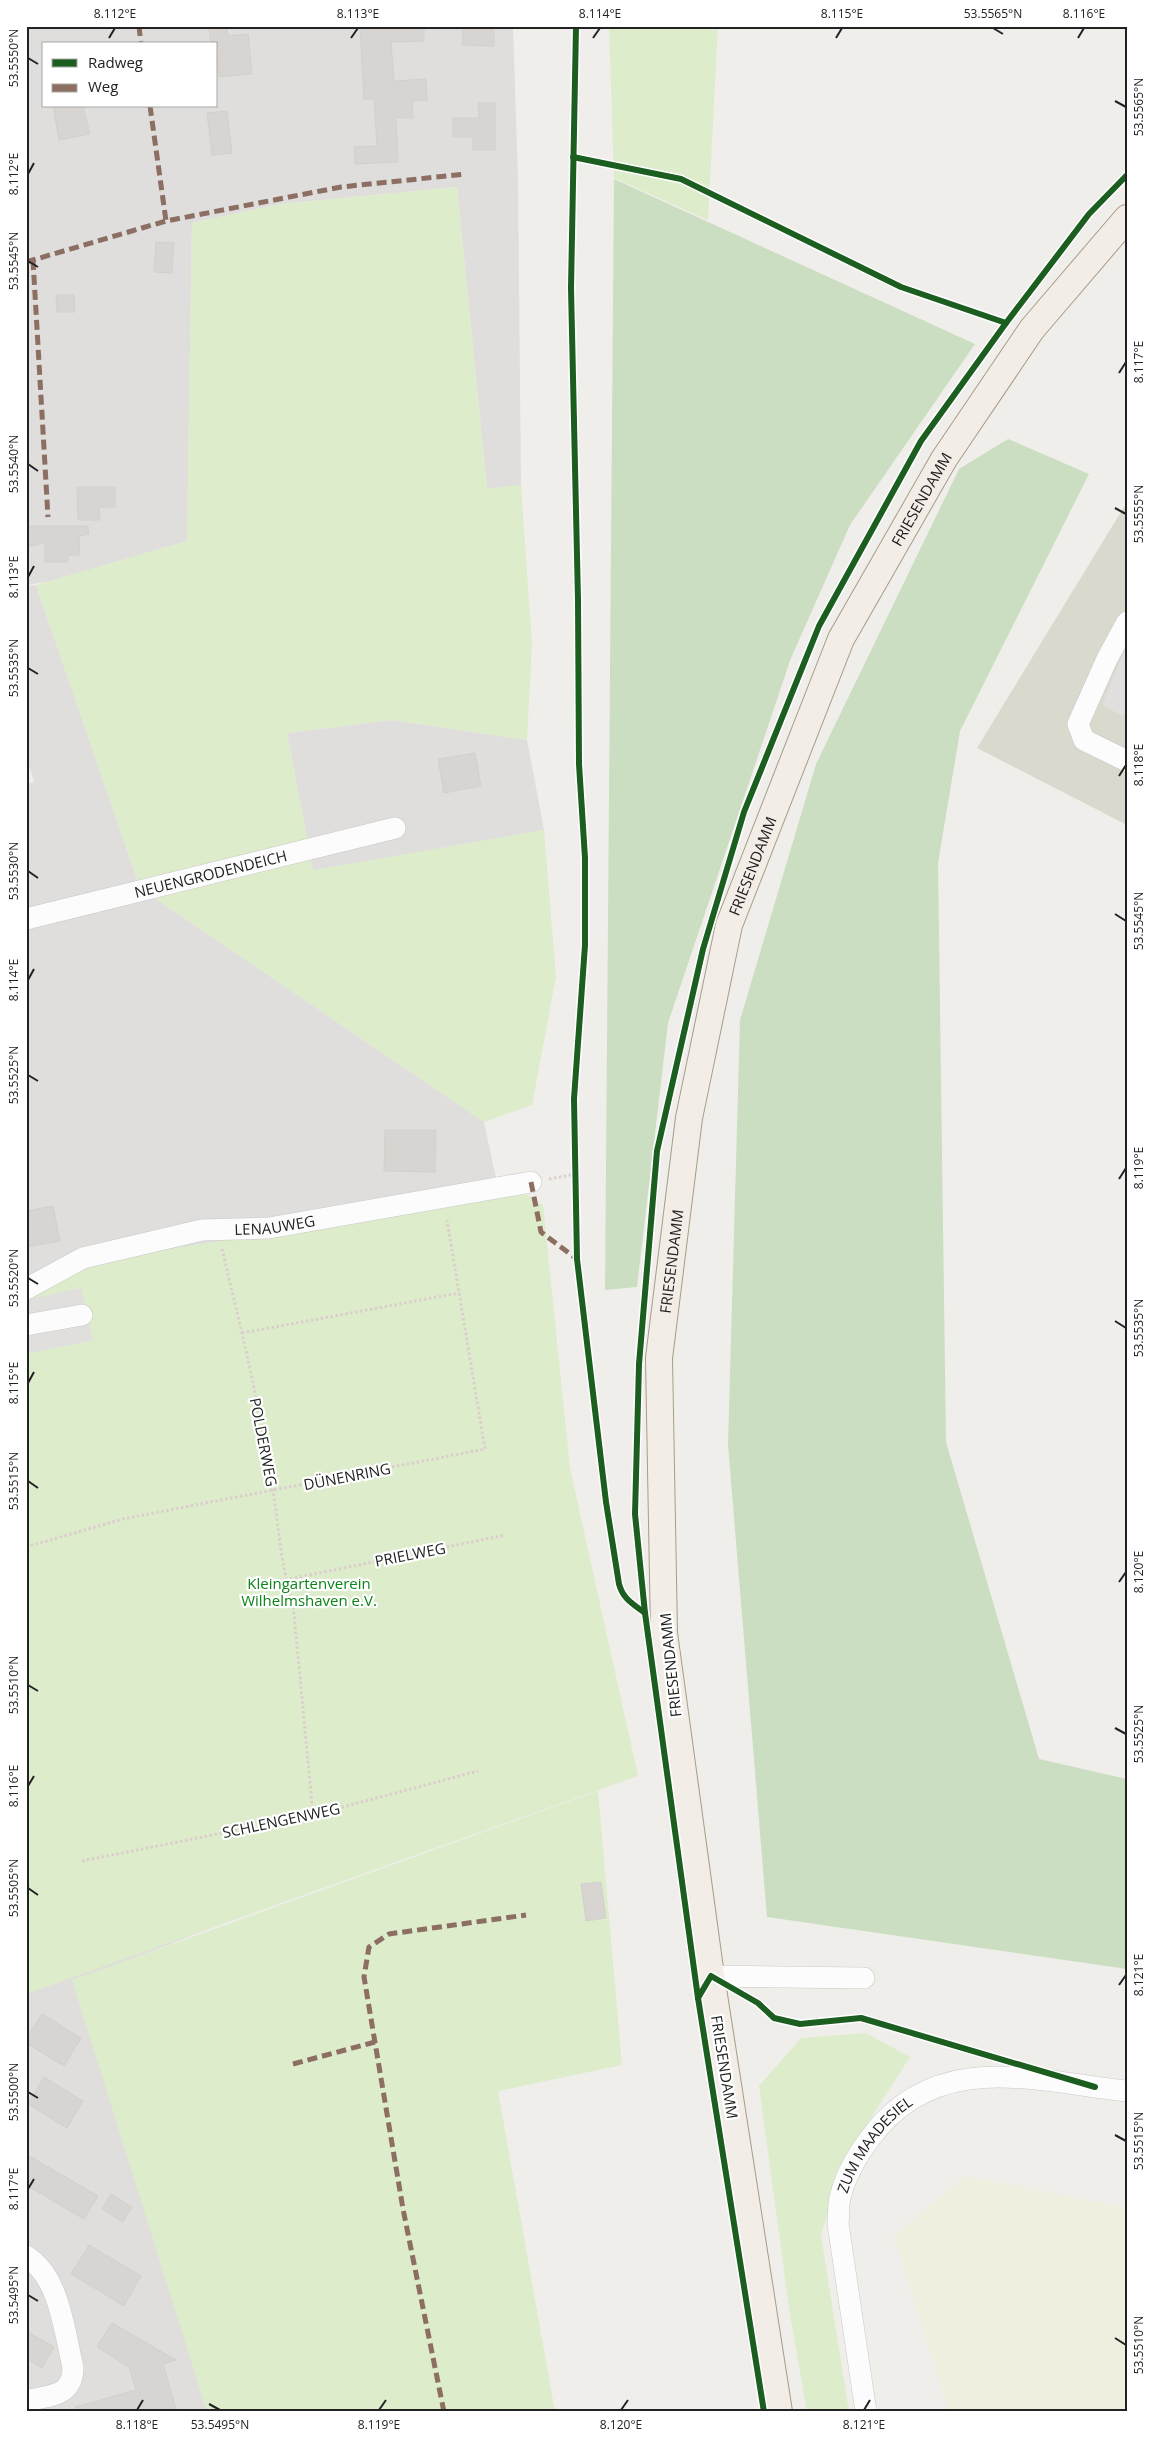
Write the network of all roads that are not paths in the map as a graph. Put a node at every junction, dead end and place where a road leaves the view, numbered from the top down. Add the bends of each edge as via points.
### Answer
1 (1127, 218) edge
2 (1127, 622) edge
3 (1124, 752) edge
4 (395, 828) dead end
5 (26, 919) edge
6 (532, 1182) road end
7 (26, 1289) edge
8 (82, 1315) dead end
9 (26, 1325) edge
10 (711, 1976) junction
11 (864, 1978) dead end
12 (1127, 2091) edge
13 (26, 2256) edge
14 (26, 2401) edge
15 (778, 2412) edge
16 (866, 2412) edge

1 - 10 main road, FRIESENDAMM via 1032,329 955,443 841,639 729,925 689,1118 658,1358 664,1633
2 - 3 street via 1078,724 1084,740
4 - 5 street, NEUENGRODENDEICH
6 - 7 street, LENAUWEG via 269,1228 202,1230 83,1258
8 - 9 street
10 - 11 street
10 - 15 main road, FRIESENDAMM
12 - 16 street, ZUM MAADESIEL via 1005,2077 957,2080 924,2091 898,2108 876,2130 849,2173 840,2198 838,2224
13 - 14 street via 38,2263 52,2284 73,2367 73,2380 63,2391

